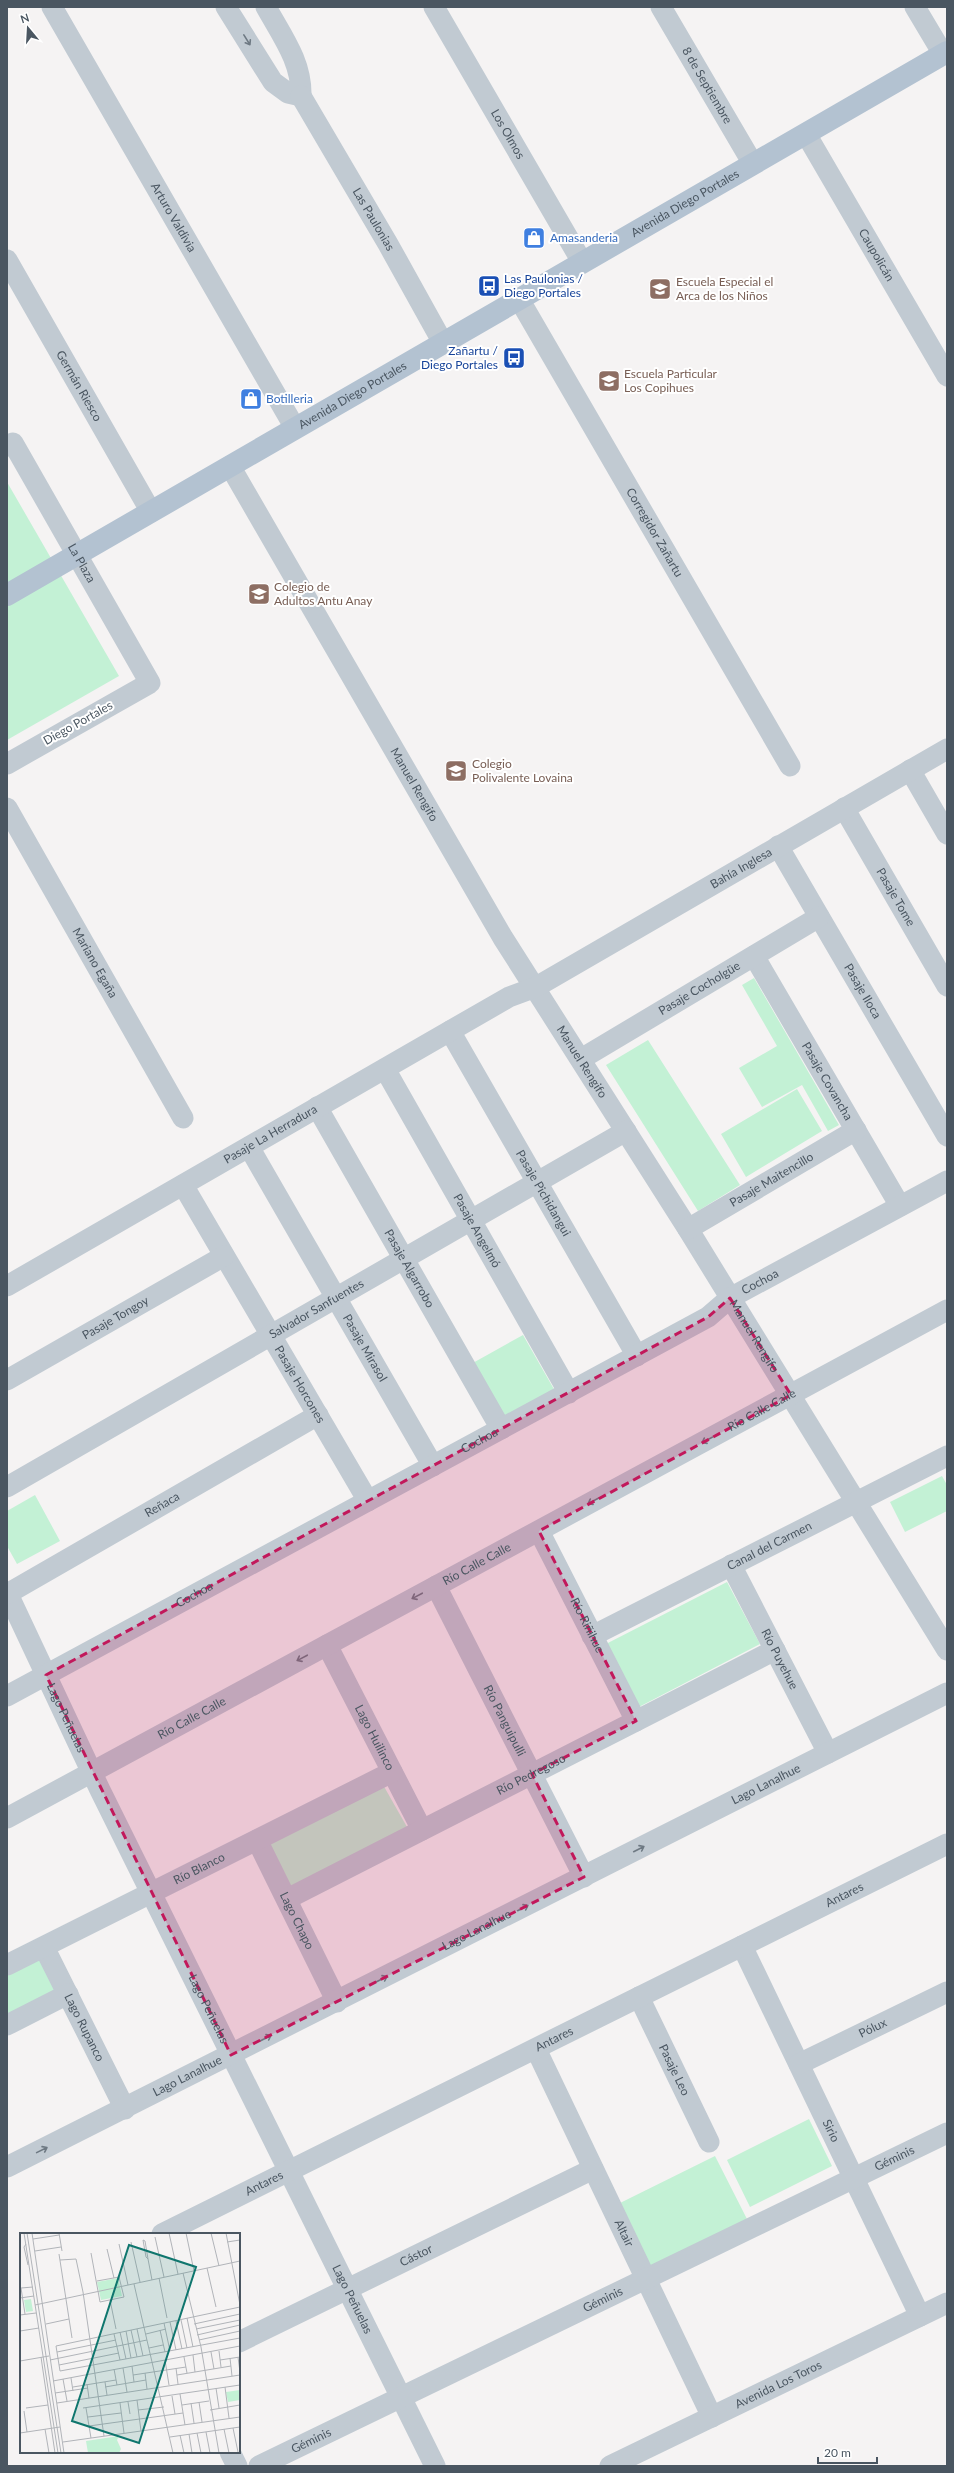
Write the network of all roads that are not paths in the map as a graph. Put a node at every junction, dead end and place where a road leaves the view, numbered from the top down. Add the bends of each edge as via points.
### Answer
1 (52, 7) edge
2 (226, 7) edge
3 (266, 7) edge
4 (434, 7) edge
5 (661, 7) edge
6 (915, 7) edge
7 (945, 53) edge
8 (301, 96) junction
9 (806, 134) junction
10 (753, 164) junction
11 (7, 260) edge
12 (582, 262) junction
13 (519, 299) junction
14 (443, 343) junction
15 (947, 376) edge
16 (296, 428) junction
17 (10, 444) edge
18 (230, 466) junction
19 (151, 512) junction
20 (77, 555) junction
21 (7, 595) edge
22 (150, 683) joint
23 (947, 749) edge
24 (7, 764) edge
25 (790, 766) dead end
26 (910, 770) junction
27 (7, 808) edge
28 (844, 808) junction
29 (947, 834) edge
30 (778, 846) junction
31 (819, 918) junction
32 (754, 956) junction
33 (947, 986) edge
34 (536, 987) junction
35 (450, 1031) junction
36 (581, 1059) junction
37 (385, 1069) junction
38 (317, 1107) junction
39 (183, 1118) dead end
40 (856, 1130) junction
41 (626, 1131) junction
42 (947, 1136) edge
43 (249, 1147) junction
44 (947, 1181) edge
45 (537, 1182) junction
46 (183, 1185) junction
47 (900, 1206) junction
48 (471, 1220) junction
49 (688, 1229) junction
50 (224, 1256) junction
51 (404, 1258) junction
52 (7, 1286) edge
53 (336, 1297) junction
54 (730, 1298) junction
55 (945, 1317) edge
56 (270, 1335) junction
57 (637, 1356) junction
58 (7, 1380) edge
59 (569, 1392) junction
60 (791, 1395) junction
61 (318, 1415) junction
62 (501, 1429) junction
63 (947, 1456) edge
64 (433, 1466) junction
65 (7, 1487) edge
66 (368, 1501) junction
67 (856, 1502) junction
68 (538, 1531) junction
69 (731, 1565) junction
70 (436, 1586) junction
71 (7, 1593) edge
72 (592, 1636) junction
73 (327, 1645) junction
74 (775, 1650) junction
75 (947, 1650) edge
76 (46, 1675) junction
77 (947, 1693) edge
78 (7, 1696) edge
79 (636, 1721) junction
80 (828, 1753) junction
81 (92, 1772) junction
82 (392, 1772) junction
83 (532, 1774) junction
84 (7, 1818) edge
85 (422, 1830) junction
86 (257, 1840) junction
87 (947, 1844) edge
88 (584, 1877) junction
89 (151, 1893) junction
90 (287, 1899) junction
91 (742, 1946) junction
92 (44, 1947) junction
93 (7, 1966) edge
94 (947, 1992) edge
95 (68, 1994) junction
96 (639, 1997) junction
97 (337, 2002) junction
98 (7, 2025) edge
99 (536, 2049) junction
100 (231, 2055) junction
101 (799, 2064) junction
102 (125, 2109) junction
103 (947, 2133) edge
104 (709, 2142) dead end
105 (7, 2167) edge
106 (593, 2169) junction
107 (288, 2172) junction
108 (854, 2178) junction
109 (164, 2233) edge
110 (645, 2279) junction
111 (347, 2289) junction
112 (947, 2303) edge
113 (920, 2316) junction
114 (240, 2342) edge
115 (401, 2398) junction
116 (712, 2417) junction
117 (230, 2453) edge
118 (237, 2466) edge
119 (259, 2466) edge
120 (435, 2466) edge
121 (610, 2466) edge

1 - 16 street, Arturo Valdivia
2 -> 8 street via 273,82 288,93
3 - 8 street, Las Paulonias via 295,59 302,82
4 - 12 street, Los Olmos
5 - 10 street, 8 de Septiembre
6 - 7 street
7 - 9 main road, Avenida Diego Portales
8 - 14 street, Las Paulonias
9 - 10 main road, Avenida Diego Portales
9 - 15 street, Caupolicán
10 - 12 main road, Avenida Diego Portales
11 - 19 street, Germán Riesco
12 - 13 main road, Avenida Diego Portales
13 - 14 main road, Avenida Diego Portales
13 - 25 street, Corregidor Zañartu
14 - 16 main road, Avenida Diego Portales
16 - 18 main road, Avenida Diego Portales
17 - 20 street, La Plaza
18 - 19 main road, Avenida Diego Portales
18 - 34 street, Manuel Rengifo via 503,938
19 - 20 main road, Avenida Diego Portales
20 - 21 main road, Avenida Diego Portales
20 - 22 street, La Plaza
22 - 24 street, Diego Portales
23 - 26 street, Bahía Inglesa
26 - 28 street, Bahía Inglesa
26 - 29 street
27 - 39 street, Mariano Egaña
28 - 30 street, Bahía Inglesa
28 - 33 street, Pasaje Tome
30 - 31 street, Pasaje Iloca
30 - 34 street, Bahía Inglesa
31 - 32 street, Pasaje Cocholgüe
31 - 42 street, Pasaje Iloca
32 - 36 street, Pasaje Cocholgüe
32 - 40 street, Pasaje Covancha
34 - 35 street, Pasaje La Herradura via 509,997
34 - 36 street, Manuel Rengifo
35 - 37 street, Pasaje La Herradura
35 - 45 street, Pasaje Pichidangui
36 - 41 street, Manuel Rengifo
37 - 38 street, Pasaje La Herradura
37 - 48 street, Pasaje Angelmó
38 - 43 street, Pasaje La Herradura
38 - 51 street, Pasaje Algarrobo
40 - 47 street, Pasaje Covancha
40 - 49 street, Pasaje Maitencillo
41 - 45 street, Salvador Sanfuentes
41 - 49 street, Manuel Rengifo
43 - 46 street, Pasaje La Herradura
43 - 53 street, Pasaje Mirasol
44 - 47 street, Cochoa
45 - 48 street, Salvador Sanfuentes
45 - 57 street, Pasaje Pichidangui
46 - 50 street, Pasaje Horcones
46 - 52 street, Pasaje La Herradura
47 - 54 street, Cochoa
48 - 51 street, Salvador Sanfuentes
48 - 59 street, Pasaje Angelmó
49 - 54 street, Manuel Rengifo
50 - 56 street, Pasaje Horcones
50 - 58 street, Pasaje Tongoy
51 - 53 street, Salvador Sanfuentes
51 - 62 street, Pasaje Algarrobo
53 - 56 street, Salvador Sanfuentes
53 - 64 street, Pasaje Mirasol
54 - 57 street, Cochoa via 708,1318
54 - 60 street, Manuel Rengifo
55 - 60 street, Río Calle Calle
56 - 61 street, Pasaje Horcones
56 - 65 street, Salvador Sanfuentes
57 - 59 street, Cochoa
59 - 62 street, Cochoa
60 - 67 street, Manuel Rengifo
60 -> 68 street, Río Calle Calle
61 - 66 street, Pasaje Horcones
61 - 71 street, Reñaca
62 - 64 street, Cochoa
63 - 67 street, Canal del Carmen
64 - 66 street, Cochoa
66 - 76 street, Cochoa
67 - 69 street, Canal del Carmen
67 - 75 street, Manuel Rengifo
68 - 70 street, Río Calle Calle
68 - 72 street, Río Riñihue
69 - 72 street, Canal del Carmen
69 - 74 street, Río Puyehue
70 -> 73 street, Río Calle Calle
70 - 83 street, Río Panguipulli
71 - 76 street, Lago Peñuelas
72 - 79 street, Río Riñihue
73 -> 81 street, Río Calle Calle
73 - 82 street, Lago Huilinco
74 - 79 street, Río Pedregoso
74 - 80 street, Río Puyehue
76 - 78 street, Cochoa
76 - 81 street, Lago Peñuelas
77 - 80 street, Lago Lanalhue
79 - 83 street, Río Pedregoso
88 -> 80 street, Lago Lanalhue
81 - 84 street, Río Calle Calle
81 - 89 street, Lago Peñuelas
82 - 85 street, Lago Huilinco
82 - 86 street, Río Blanco
83 - 85 street, Río Pedregoso
83 - 88 street, Río Panguipulli
85 - 90 street, Río Pedregoso
86 - 89 street, Río Blanco
86 - 90 street, Lago Chapo
87 - 91 street, Antares
97 -> 88 street, Lago Lanalhue
89 - 92 street, Río Blanco
89 - 100 street, Lago Peñuelas
90 - 97 street, Lago Chapo
91 - 96 street, Antares
91 - 101 street, Sirio
92 - 93 street, Río Blanco
92 - 95 street, Lago Rupanco
94 - 101 street, Pólux
95 - 98 street
95 - 102 street, Lago Rupanco
96 - 99 street, Antares
96 - 104 street, Pasaje Leo
100 -> 97 street, Lago Lanalhue
99 - 106 street, Altair
99 - 107 street, Antares
100 - 102 street, Lago Lanalhue
100 - 107 street, Lago Peñuelas
101 - 108 street, Sirio
105 -> 102 street, Lago Lanalhue
103 - 108 street, Géminis
106 - 110 street, Altair
106 - 111 street, Cástor
107 - 109 street, Antares
107 - 111 street, Lago Peñuelas
108 - 110 street, Géminis
108 - 113 street, Sirio
110 - 115 street, Géminis
110 - 116 street, Altair
111 - 114 street, Cástor
111 - 115 street, Lago Peñuelas
112 - 113 street, Avenida Los Toros
113 - 116 street, Avenida Los Toros
115 - 119 street, Géminis
115 - 120 street, Lago Peñuelas
116 - 121 street, Avenida Los Toros
117 - 118 street

